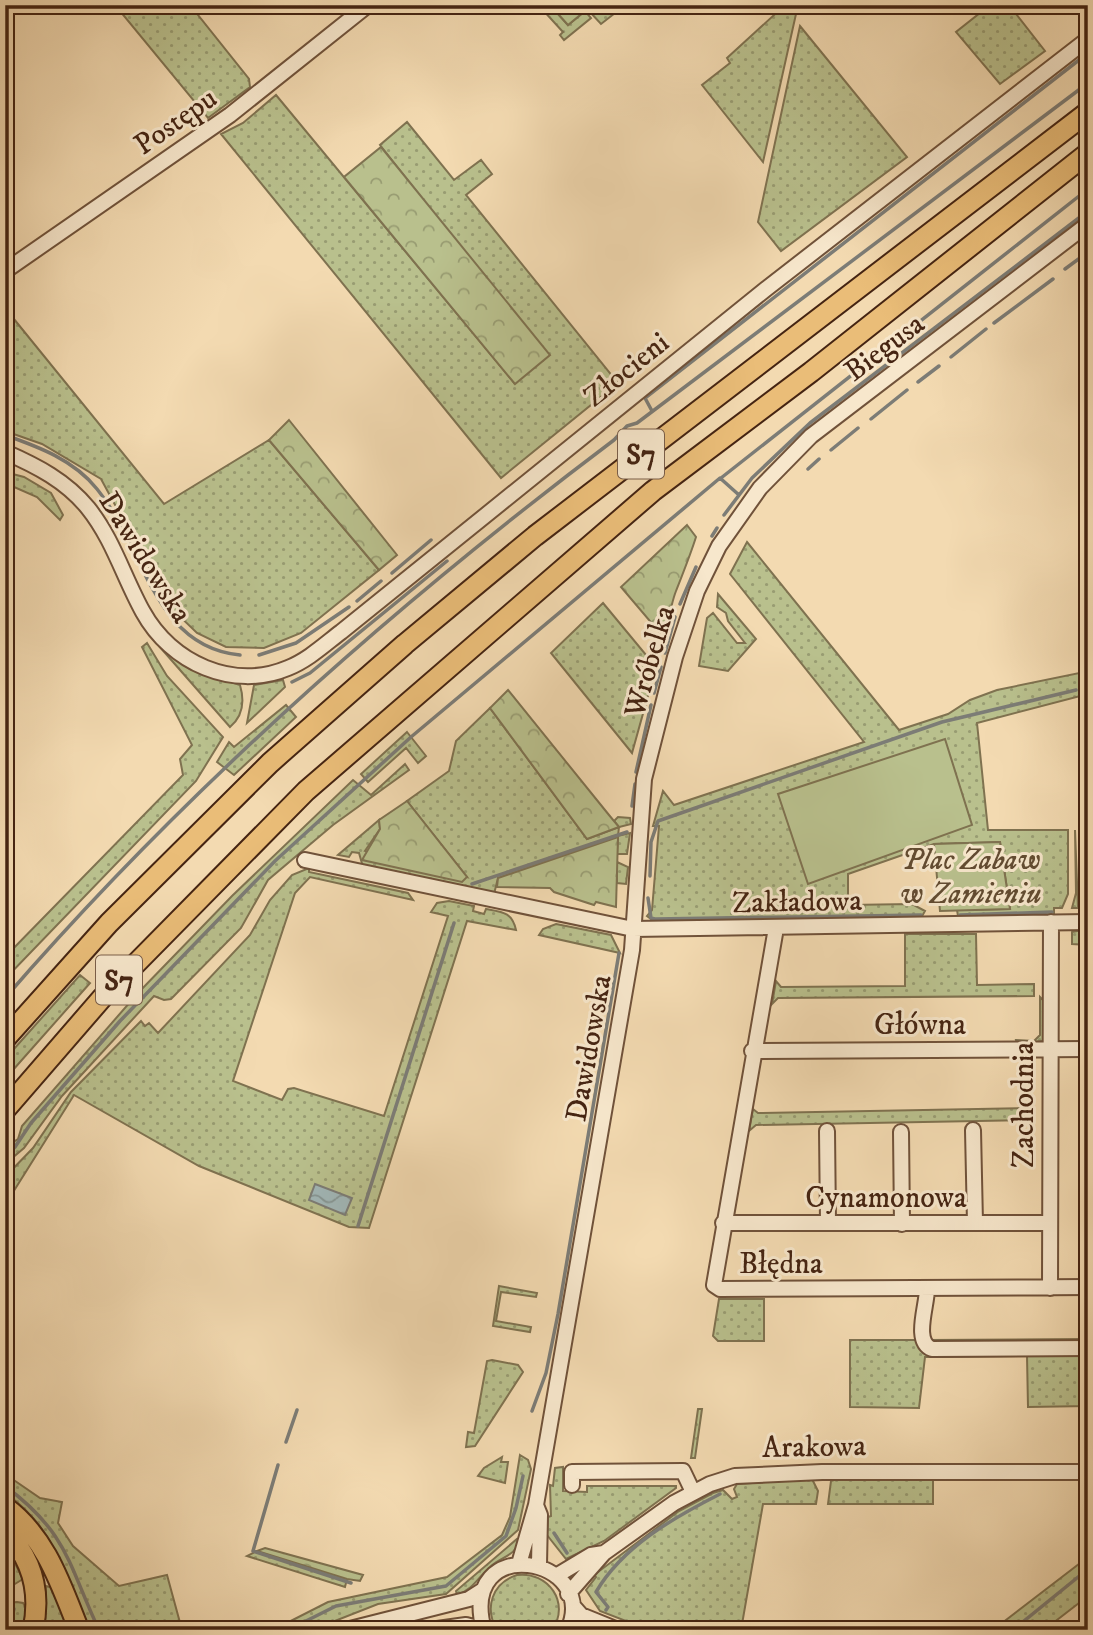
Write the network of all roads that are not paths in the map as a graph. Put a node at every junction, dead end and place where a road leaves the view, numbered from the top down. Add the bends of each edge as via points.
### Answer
1 (368, 5) edge
2 (1088, 39) edge
3 (1088, 112) edge
4 (1088, 153) edge
5 (1088, 224) edge
6 (5, 271) edge
7 (9, 456) edge
8 (730, 529) joint
9 (178, 653) joint
10 (305, 860) dead end
11 (1051, 922) junction
12 (1088, 922) edge
13 (776, 928) junction
14 (633, 929) junction
15 (5, 1038) edge
16 (1049, 1049) junction
17 (1088, 1049) edge
18 (752, 1051) junction
19 (5, 1110) edge
20 (973, 1130) dead end
21 (827, 1131) dead end
22 (901, 1132) dead end
23 (723, 1223) junction
24 (828, 1223) junction
25 (975, 1223) junction
26 (1050, 1223) junction
27 (902, 1224) junction
28 (1088, 1287) edge
29 (1050, 1288) junction
30 (927, 1289) junction
31 (1088, 1348) edge
32 (1088, 1472) edge
33 (572, 1485) dead end
34 (693, 1492) junction
35 (536, 1505) junction
36 (5, 1507) edge
37 (5, 1531) edge
38 (604, 1553) junction
39 (519, 1564) junction
40 (540, 1565) junction
41 (556, 1576) junction
42 (483, 1590) junction
43 (571, 1600) junction
44 (33, 1630) edge
45 (79, 1630) edge
46 (346, 1630) edge
47 (430, 1630) edge
48 (484, 1630) edge
49 (568, 1630) edge
50 (618, 1630) edge

1 - 6 street, Postępu via 230,115
2 - 9 street, Złocieni via 766,289 302,662 269,673 237,676 202,667
3 - 15 highway, S7 via 535,536 405,644 270,763 109,923
4 - 19 highway, S7 via 653,491 306,792 102,998
5 - 8 street, Biegusa via 811,436 766,480
7 - 9 street, Dawidowska via 69,488 97,522 149,621
8 - 14 street, Wróbelka via 685,620 651,749 639,815
10 - 14 street
11 - 12 street, Zakładowa
11 - 13 street, Zakładowa
11 - 16 street, Zachodnia
13 - 14 street, Zakładowa
13 - 18 street, Błędna
14 - 35 street, Dawidowska
16 - 17 street, Główna
16 - 18 street, Główna
16 - 26 street, Zachodnia
18 - 23 street, Błędna
20 - 25 street
21 - 24 street
22 - 27 street
23 - 24 street, Cynamonowa
23 - 30 street, Błędna via 713,1282 717,1288
24 - 27 street, Cynamonowa
25 - 26 street, Cynamonowa
25 - 27 street, Cynamonowa
26 - 29 street, Zachodnia
28 - 29 street, Błędna
29 - 30 street, Błędna
30 - 31 street via 921,1339 926,1347
32 - 34 street, Arakowa via 752,1473
33 - 34 street via 572,1472 683,1471
34 - 38 street, Arakowa
35 - 39 street, Dawidowska
35 - 40 street, Dawidowska
36 - 45 highway via 40,1542
37 - 44 highway via 32,1570 38,1601
38 - 41 street via 591,1555
38 - 43 street
39 - 40 street
39 - 42 street via 501,1570
40 - 41 street
41 - 43 street
42 - 46 street via 469,1600
42 - 48 street
43 - 49 street
43 - 50 street via 581,1615
47 - 48 street via 467,1625

